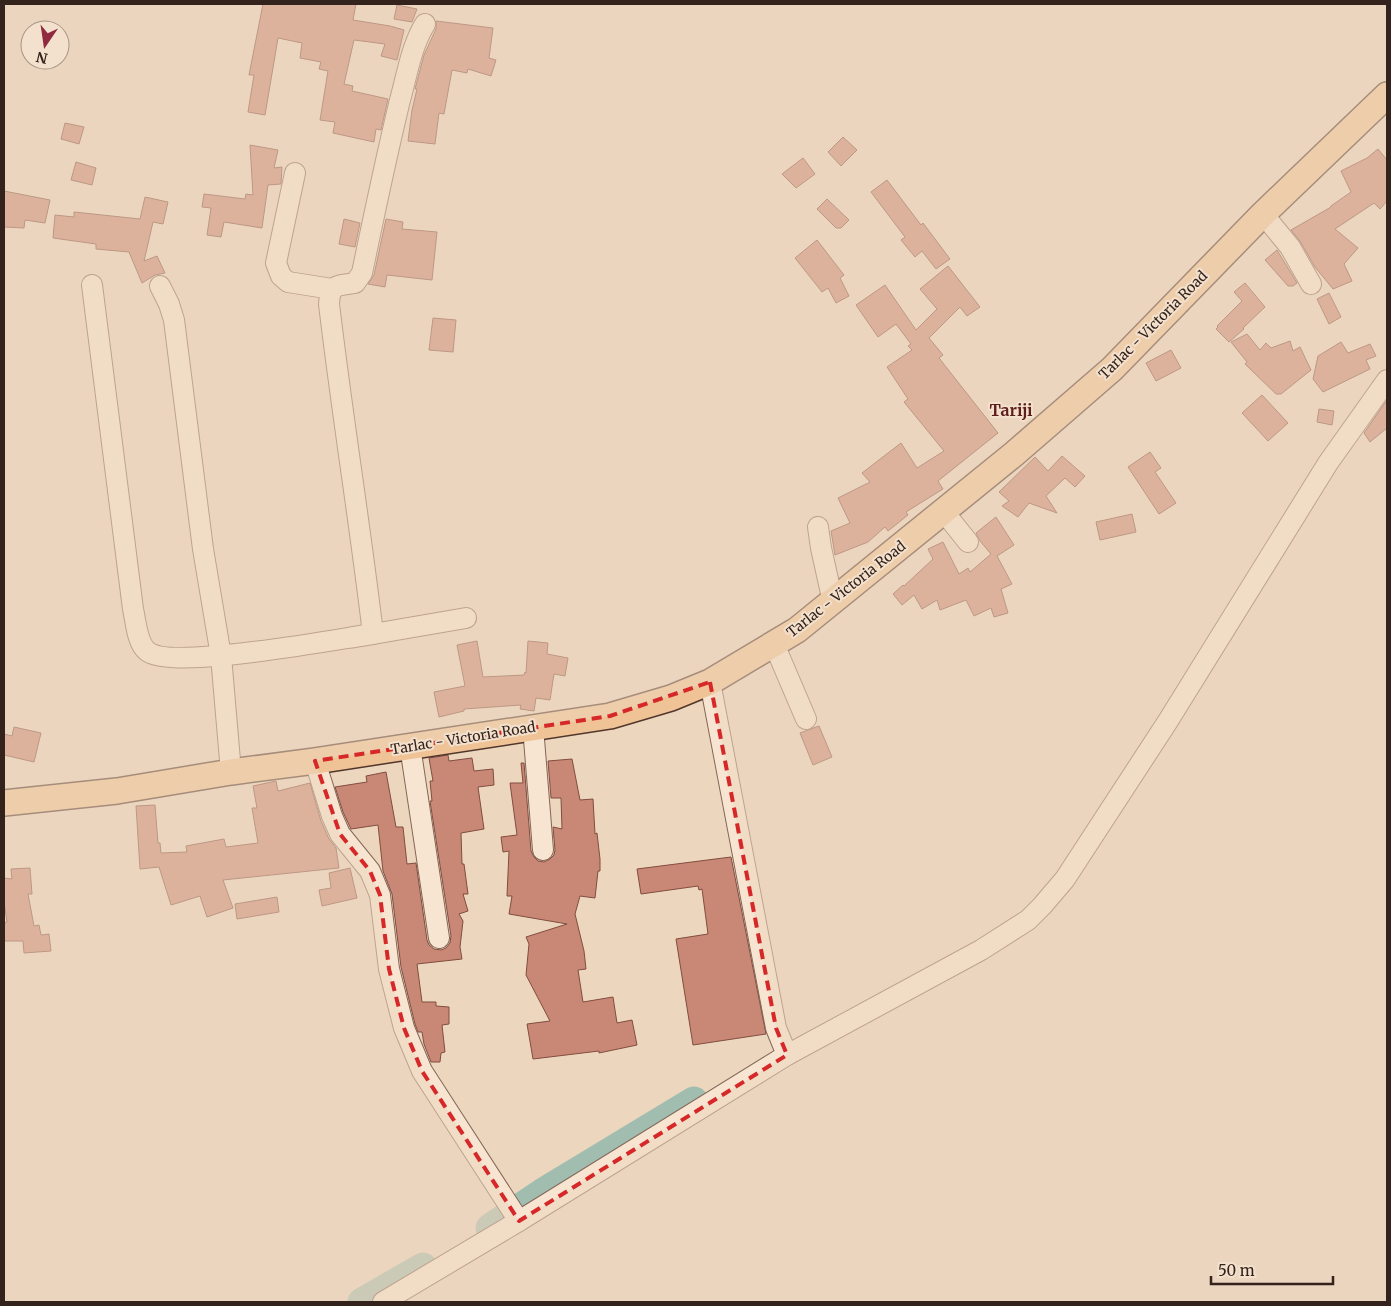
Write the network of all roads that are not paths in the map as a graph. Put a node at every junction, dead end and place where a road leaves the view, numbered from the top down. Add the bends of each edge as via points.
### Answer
1 (425, 24) dead end
2 (1387, 95) edge
3 (295, 173) dead end
4 (1263, 214) junction
5 (92, 284) dead end
6 (1311, 284) dead end
7 (160, 286) dead end
8 (332, 289) junction
9 (1387, 380) edge
10 (944, 512) junction
11 (818, 527) dead end
12 (968, 542) dead end
13 (833, 602) junction
14 (466, 618) dead end
15 (373, 634) junction
16 (774, 644) junction
17 (220, 656) junction
18 (710, 682) junction
19 (806, 719) dead end
20 (532, 727) junction
21 (410, 746) junction
22 (316, 761) junction
23 (231, 772) junction
24 (4, 803) edge
25 (543, 850) dead end
26 (438, 938) dead end
27 (786, 1053) junction
28 (514, 1214) junction
29 (383, 1302) edge

1 - 8 street via 412,55 392,134 362,273 355,283
2 - 4 main road, Tarlac - Victoria Road
3 - 8 street via 276,263 281,276 288,282
4 - 6 street via 1290,247
4 - 10 main road, Tarlac - Victoria Road via 1112,369
5 - 17 street via 133,609 140,640 147,651 156,656
7 - 17 street via 174,320
8 - 15 street via 329,304 338,380
9 - 27 street via 1328,463 1168,721 1065,879 1042,906 1028,920 981,950
10 - 12 street
10 - 13 main road, Tarlac - Victoria Road
11 - 13 street
13 - 16 main road, Tarlac - Victoria Road
14 - 15 street
15 - 17 street
16 - 18 main road, Tarlac - Victoria Road
16 - 19 street
17 - 23 street
18 - 20 main road, Tarlac - Victoria Road via 671,698 610,716
18 - 27 street via 776,1028
20 - 21 main road, Tarlac - Victoria Road
20 - 25 street
21 - 22 main road, Tarlac - Victoria Road
21 - 26 street
22 - 23 main road, Tarlac - Victoria Road
22 - 28 street via 340,834 370,871 380,895 389,969 404,1028 422,1071
23 - 24 main road, Tarlac - Victoria Road via 117,791
27 - 28 street
28 - 29 street

